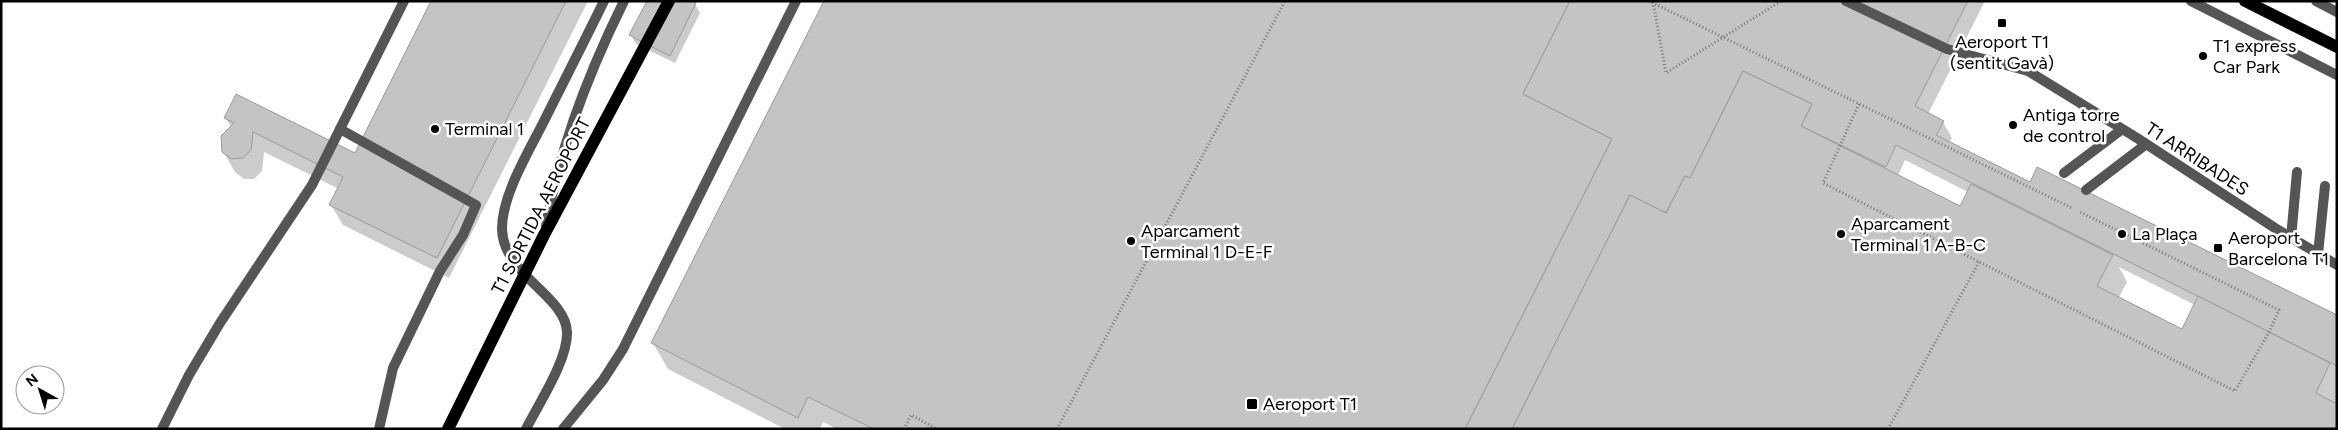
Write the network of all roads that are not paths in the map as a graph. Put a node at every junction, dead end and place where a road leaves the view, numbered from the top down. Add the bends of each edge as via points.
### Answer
1 (404, 1) edge
2 (604, 1) edge
3 (624, 1) edge
4 (669, 1) edge
5 (796, 1) edge
6 (1846, 1) edge
7 (2191, 1) edge
8 (2244, 1) edge
9 (2316, 1) edge
10 (2337, 12) edge
11 (2337, 47) edge
12 (2337, 75) edge
13 (340, 128) junction
14 (2121, 130) junction
15 (2145, 145) junction
16 (2296, 172) dead end
17 (2064, 173) dead end
18 (2325, 186) dead end
19 (2086, 190) dead end
20 (544, 235) junction
21 (2291, 238) junction
22 (2318, 254) junction
23 (2337, 265) edge
24 (162, 429) edge
25 (378, 429) edge
26 (448, 429) edge
27 (526, 429) edge
28 (563, 429) edge

1 - 13 lane
2 - 27 lane via 521,167 504,212 502,230 510,255 522,274 566,321 567,332 559,362
3 - 20 lane via 585,89 553,184
4 - 20 main road, T1 SORTIDA AEROPORT
5 - 28 lane via 623,349 603,380
6 - 14 lane, T1 ARRIBADES via 1947,49 2028,71
7 - 12 lane
8 - 11 main road
9 - 10 lane
13 - 24 lane via 312,185 220,323
13 - 25 lane via 476,206 393,368
14 - 15 lane, T1 ARRIBADES
14 - 17 lane
15 - 19 lane
15 - 21 lane, T1 ARRIBADES
16 - 21 lane
18 - 22 lane
20 - 26 main road, T1 SORTIDA AEROPORT
21 - 22 lane, T1 ARRIBADES
22 - 23 lane, T1 ARRIBADES

